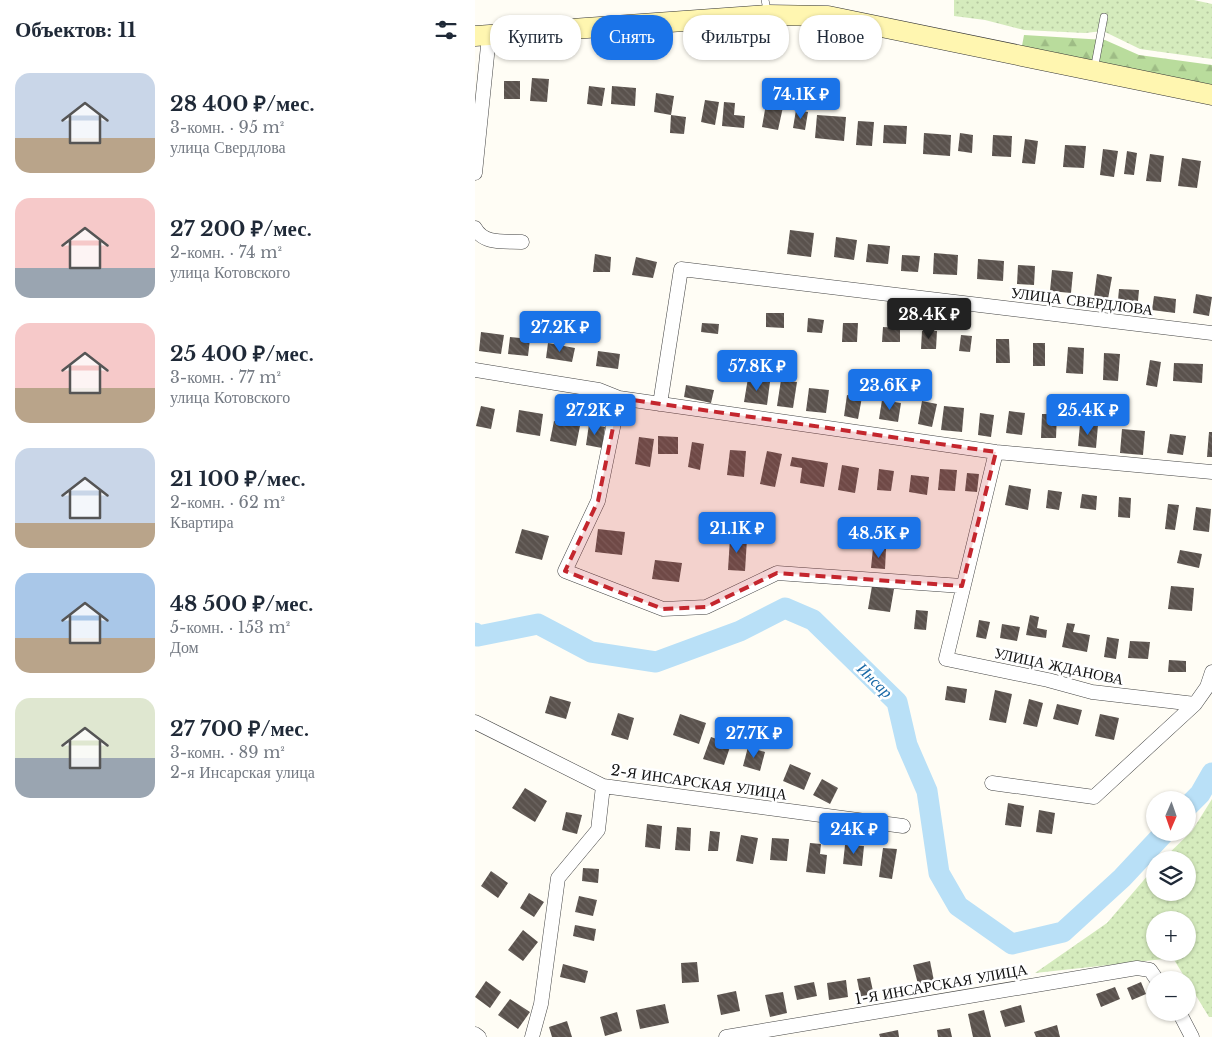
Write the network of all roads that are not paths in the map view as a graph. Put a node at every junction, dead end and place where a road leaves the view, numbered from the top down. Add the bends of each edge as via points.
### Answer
1 (767, 8) edge
2 (1104, 17) dead end
3 (482, 36) edge
4 (1094, 71) junction
5 (1212, 95) edge
6 (475, 173) edge
7 (475, 228) edge
8 (522, 242) dead end
9 (1212, 333) edge
10 (475, 370) edge
11 (619, 398) junction
12 (660, 404) junction
13 (996, 452) junction
14 (1212, 472) edge
15 (962, 586) junction
16 (1212, 672) edge
17 (1195, 704) junction
18 (475, 722) edge
19 (992, 783) dead end
20 (603, 786) junction
21 (903, 826) dead end
22 (1151, 971) edge
23 (1184, 1021) edge
24 (475, 1034) edge
25 (479, 1037) edge
26 (532, 1037) edge
27 (726, 1037) edge
28 (1192, 1037) edge

1 - 3 street
1 - 4 street via 828,16
2 - 4 lane
3 - 6 street
4 - 5 street
7 - 8 street via 478,234 489,240
9 - 12 street, УЛИЦА СВЕРДЛОВА via 681,269
10 - 11 street via 599,390
11 - 12 street
11 - 15 street via 598,501 565,571 663,609 706,607 777,573
12 - 13 street
13 - 14 street
13 - 15 street
15 - 17 street, УЛИЦА ЖДАНОВА via 946,659 1092,692
16 - 17 street via 1207,687
17 - 19 street via 1094,797
18 - 20 street, 2-Я ИНСАРСКАЯ УЛИЦА
20 - 21 street, 2-Я ИНСАРСКАЯ УЛИЦА
20 - 26 street via 598,830 558,878 541,1004
22 - 27 street, 1-Я ИНСАРСКАЯ УЛИЦА via 1137,968
23 - 28 street
24 - 25 street

